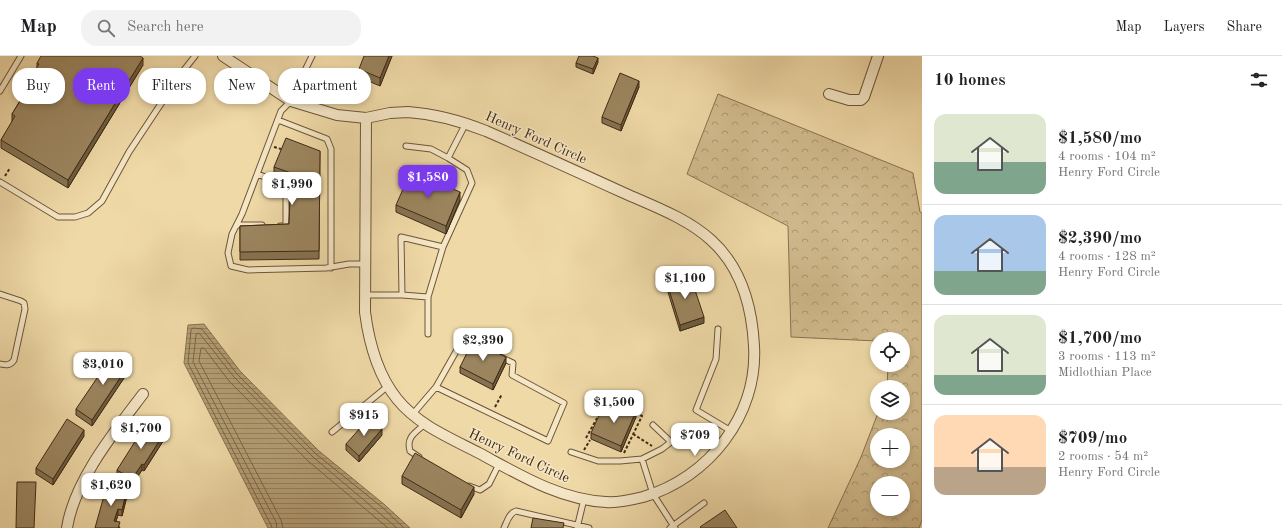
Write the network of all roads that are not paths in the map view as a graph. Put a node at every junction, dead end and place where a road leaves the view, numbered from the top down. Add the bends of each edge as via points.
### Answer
1 (21, 56) edge
2 (194, 56) edge
3 (222, 56) edge
4 (312, 56) edge
5 (878, 56) edge
6 (306, 68) edge
7 (0, 91) edge
8 (278, 93) edge
9 (829, 94) dead end
10 (287, 104) edge
11 (300, 104) edge
12 (366, 118) junction
13 (278, 120) junction
14 (466, 123) junction
15 (406, 146) dead end
16 (448, 158) junction
17 (258, 174) junction
18 (0, 182) edge
19 (238, 225) junction
20 (270, 226) edge
21 (278, 226) edge
22 (443, 247) junction
23 (365, 264) junction
24 (330, 268) junction
25 (0, 294) edge
26 (365, 295) junction
27 (402, 295) junction
28 (428, 297) junction
29 (718, 329) dead end
30 (428, 334) dead end
31 (481, 347) edge
32 (493, 353) edge
33 (0, 364) edge
34 (388, 386) junction
35 (436, 387) junction
36 (143, 394) dead end
37 (412, 415) junction
38 (425, 424) junction
39 (653, 425) dead end
40 (732, 431) junction
41 (332, 432) dead end
42 (571, 452) dead end
43 (423, 459) edge
44 (642, 459) junction
45 (500, 464) junction
46 (467, 484) edge
47 (653, 494) junction
48 (584, 498) junction
49 (704, 503) dead end
50 (578, 527) edge
51 (673, 527) edge
52 (67, 528) edge
53 (504, 528) edge
54 (589, 528) edge

1 - 7 lane
2 - 18 lane via 130,152 102,201 88,213 75,217 58,217
3 - 8 street, Henry Ford Circle
4 - 6 lane
5 - 9 street via 861,100 849,100
10 - 13 lane
11 - 12 street, Henry Ford Circle via 338,115
12 - 14 street, Henry Ford Circle via 408,112 425,113
12 - 23 street, Henry Ford Circle
13 - 17 lane
13 - 24 lane via 327,139 330,149
14 - 16 lane
14 - 40 street, Henry Ford Circle via 660,209 699,231 719,248 743,285 749,304 754,342 755,360 748,394
15 - 16 lane via 431,149
16 - 22 lane via 467,170 472,183
17 - 19 lane
17 - 21 lane via 286,187 286,226
19 - 20 lane
19 - 24 lane via 232,234 228,253 231,266 248,270
22 - 27 lane via 402,237
22 - 28 lane
23 - 24 lane
23 - 26 street, Henry Ford Circle
25 - 33 lane via 21,300 25,309 14,360 9,365
26 - 27 lane
26 - 34 street, Henry Ford Circle via 368,334 373,354
27 - 28 lane
28 - 30 lane
29 - 40 lane via 716,359 696,410
31 - 35 lane via 474,344 458,348
32 - 35 lane via 513,363 512,375 564,403 548,441
34 - 37 street, Henry Ford Circle
34 - 41 lane
35 - 37 lane
36 - 52 street via 87,475 77,494
37 - 38 street, Henry Ford Circle
38 - 43 lane via 410,438 408,444 410,451
38 - 45 street, Henry Ford Circle
39 - 44 lane via 670,442
40 - 47 street, Henry Ford Circle via 702,465 672,486
42 - 44 lane via 598,461
44 - 47 lane
45 - 46 lane via 489,484 480,490
45 - 48 street, Henry Ford Circle via 556,491
47 - 48 street, Henry Ford Circle via 614,502
47 - 51 lane
48 - 50 lane
49 - 51 lane
50 - 53 lane via 516,511 510,515
50 - 54 lane

